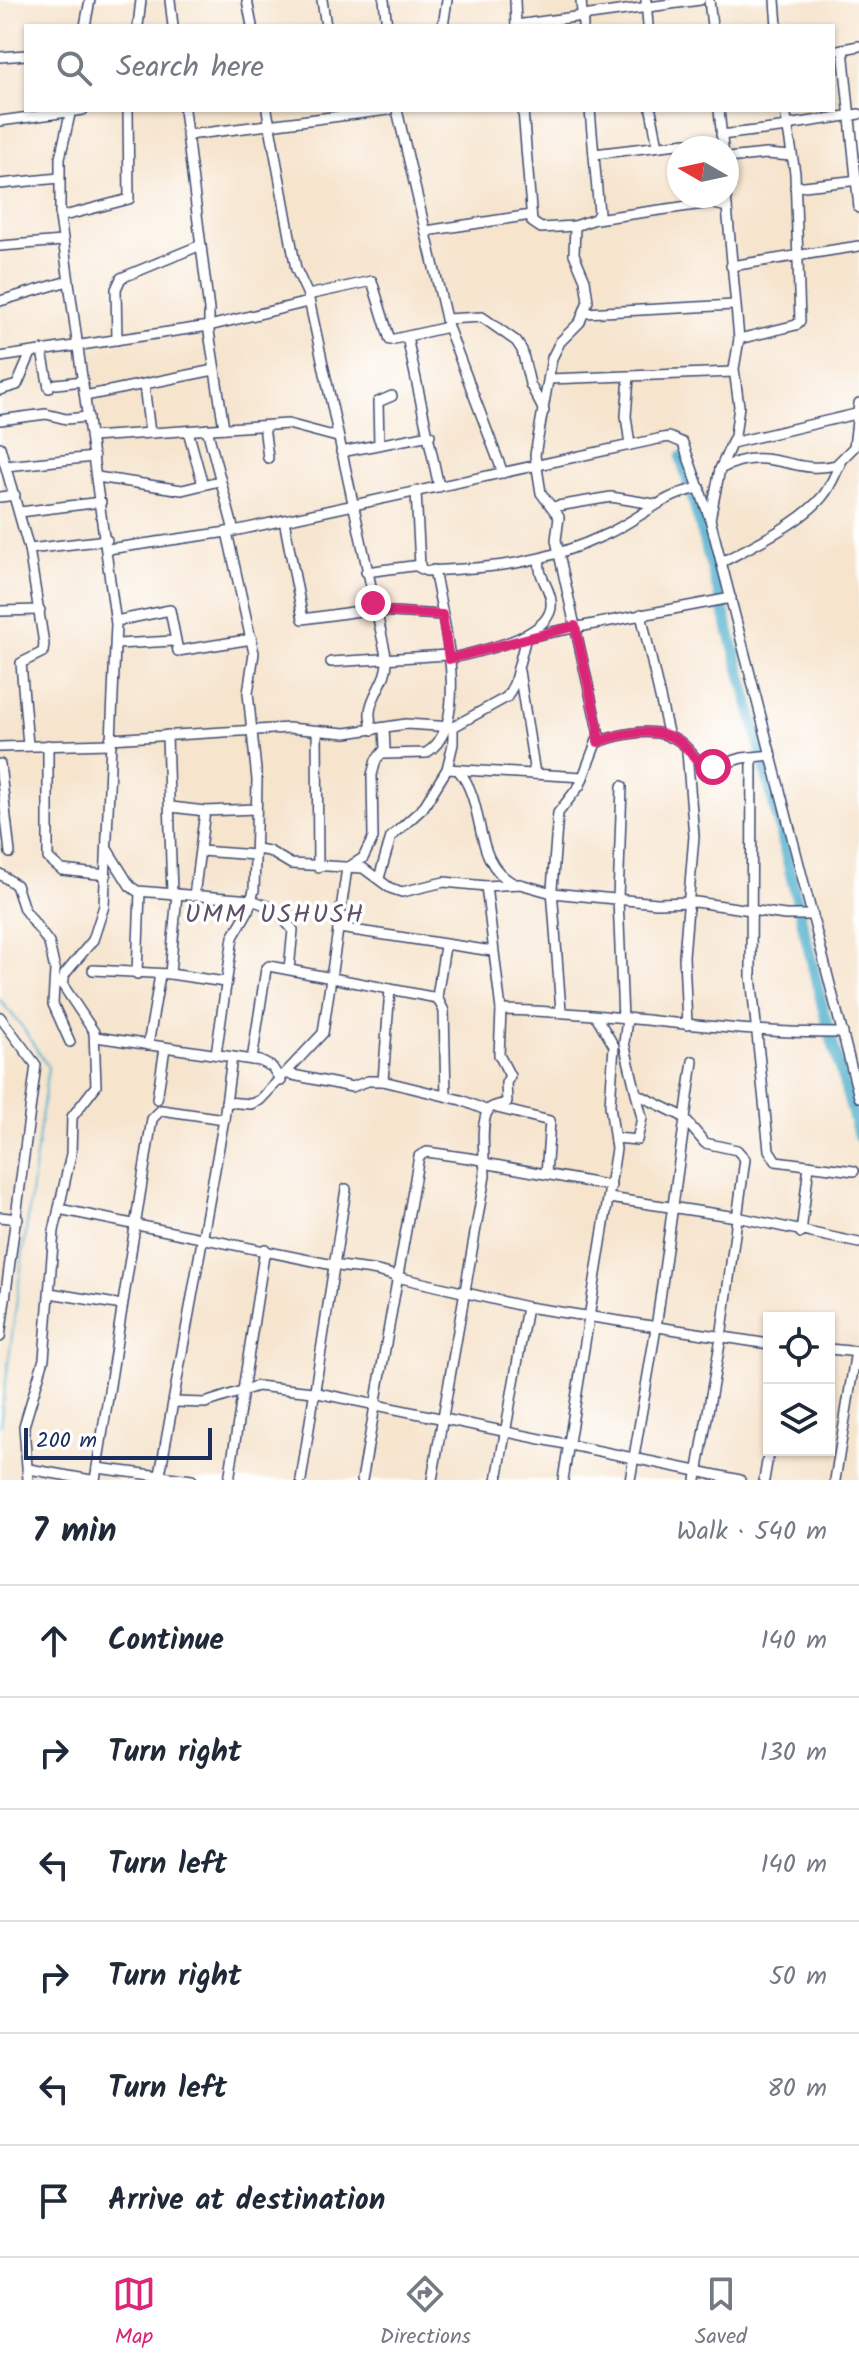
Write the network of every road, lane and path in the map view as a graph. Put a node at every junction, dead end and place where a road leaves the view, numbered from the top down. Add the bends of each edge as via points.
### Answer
1 (90, 0) edge
2 (141, 0) edge
3 (170, 0) edge
4 (247, 0) edge
5 (322, 0) edge
6 (384, 0) edge
7 (447, 0) edge
8 (515, 0) edge
9 (581, 0) edge
10 (700, 0) edge
11 (709, 0) edge
12 (775, 0) edge
13 (646, 4) edge
14 (582, 20) edge
15 (85, 24) edge
16 (138, 24) edge
17 (173, 24) edge
18 (252, 24) edge
19 (326, 24) edge
20 (387, 24) edge
21 (443, 24) edge
22 (516, 24) edge
23 (538, 24) edge
24 (648, 24) edge
25 (712, 24) edge
26 (777, 24) edge
27 (859, 46) edge
28 (838, 50) edge
29 (24, 55) edge
30 (0, 57) edge
31 (63, 112) edge
32 (70, 112) edge
33 (128, 112) edge
34 (184, 112) edge
35 (267, 112) edge
36 (372, 112) edge
37 (397, 112) edge
38 (523, 112) edge
39 (590, 112) edge
40 (651, 112) edge
41 (719, 112) edge
42 (785, 112) edge
43 (854, 115) edge
44 (0, 121) edge
45 (270, 125) junction
46 (787, 126) junction
47 (188, 135) junction
48 (721, 135) joint
49 (667, 145) edge
50 (658, 146) junction
51 (594, 154) junction
52 (792, 156) junction
53 (739, 158) edge
54 (59, 178) junction
55 (858, 180) edge
56 (0, 184) edge
57 (795, 187) junction
58 (674, 208) edge
59 (727, 208) edge
60 (859, 208) edge
61 (531, 215) junction
62 (60, 217) junction
63 (596, 219) junction
64 (575, 226) junction
65 (426, 231) junction
66 (62, 241) junction
67 (201, 245) junction
68 (0, 246) edge
69 (859, 246) edge
70 (798, 256) junction
71 (731, 266) junction
72 (68, 281) junction
73 (308, 298) junction
74 (0, 301) edge
75 (734, 305) junction
76 (585, 313) junction
77 (447, 323) junction
78 (209, 326) junction
79 (407, 337) junction
80 (739, 339) junction
81 (117, 340) junction
82 (77, 346) junction
83 (42, 351) junction
84 (31, 353) junction
85 (0, 357) edge
86 (214, 370) junction
87 (734, 372) junction
88 (629, 377) junction
89 (549, 379) junction
90 (83, 381) junction
91 (144, 385) junction
92 (0, 390) edge
93 (85, 396) junction
94 (392, 396) dead end
95 (859, 403) edge
96 (544, 411) junction
97 (856, 414) junction
98 (88, 417) junction
99 (0, 420) edge
100 (264, 426) junction
101 (224, 428) junction
102 (207, 429) junction
103 (188, 431) junction
104 (150, 433) junction
105 (430, 435) junction
106 (91, 437) junction
107 (337, 437) junction
108 (732, 443) junction
109 (379, 444) junction
110 (630, 445) junction
111 (0, 447) edge
112 (341, 452) junction
113 (94, 457) junction
114 (268, 458) dead end
115 (840, 464) junction
116 (6, 466) junction
117 (535, 466) junction
118 (720, 469) junction
119 (503, 473) junction
120 (97, 477) junction
121 (219, 481) junction
122 (203, 485) junction
123 (439, 487) junction
124 (700, 488) junction
125 (416, 492) junction
126 (15, 495) junction
127 (0, 497) edge
128 (101, 502) junction
129 (654, 504) junction
130 (351, 506) junction
131 (552, 507) junction
132 (20, 512) junction
133 (710, 519) junction
134 (284, 520) junction
135 (230, 532) junction
136 (108, 545) junction
137 (29, 549) junction
138 (559, 551) junction
139 (540, 559) junction
140 (722, 562) junction
141 (418, 567) junction
142 (434, 570) junction
143 (366, 572) junction
144 (731, 598) junction
145 (40, 610) junction
146 (375, 610) junction
147 (0, 611) edge
148 (641, 614) junction
149 (442, 615) junction
150 (116, 621) junction
151 (575, 626) junction
152 (526, 637) junction
153 (252, 639) junction
154 (174, 641) junction
155 (117, 644) junction
156 (448, 657) junction
157 (387, 660) junction
158 (331, 662) dead end
159 (518, 667) junction
160 (450, 727) junction
161 (384, 728) junction
162 (373, 730) junction
163 (252, 731) junction
164 (317, 731) junction
165 (167, 735) junction
166 (669, 737) junction
167 (110, 741) junction
168 (598, 742) junction
169 (28, 745) junction
170 (48, 745) junction
171 (0, 747) edge
172 (687, 752) junction
173 (383, 754) junction
174 (772, 755) junction
175 (752, 757) junction
176 (0, 764) edge
177 (452, 770) junction
178 (535, 774) junction
179 (583, 777) junction
180 (622, 786) dead end
181 (171, 807) junction
182 (256, 809) junction
183 (205, 811) junction
184 (107, 849) junction
185 (201, 851) junction
186 (256, 852) junction
187 (10, 853) dead end
188 (318, 867) junction
189 (347, 868) junction
190 (0, 874) edge
191 (106, 875) junction
192 (379, 878) junction
193 (515, 884) junction
194 (486, 886) junction
195 (140, 892) junction
196 (552, 893) junction
197 (174, 894) junction
198 (194, 896) junction
199 (618, 899) junction
200 (252, 900) junction
201 (689, 902) junction
202 (750, 910) junction
203 (813, 915) junction
204 (339, 928) junction
205 (445, 946) junction
206 (492, 951) junction
207 (289, 969) junction
208 (93, 970) dead end
209 (137, 974) junction
210 (165, 974) junction
211 (59, 978) junction
212 (331, 978) junction
213 (225, 982) junction
214 (390, 989) junction
215 (437, 998) junction
216 (501, 1010) junction
217 (561, 1011) junction
218 (596, 1016) junction
219 (0, 1017) edge
220 (625, 1019) junction
221 (687, 1025) junction
222 (756, 1031) junction
223 (843, 1033) junction
224 (96, 1037) junction
225 (70, 1042) dead end
226 (148, 1045) junction
227 (165, 1048) junction
228 (216, 1054) junction
229 (232, 1057) junction
230 (252, 1060) junction
231 (693, 1061) dead end
232 (285, 1078) junction
233 (384, 1081) junction
234 (637, 1094) junction
235 (446, 1096) junction
236 (859, 1097) edge
237 (157, 1099) dead end
238 (226, 1102) junction
239 (490, 1109) junction
240 (224, 1119) junction
241 (685, 1119) junction
242 (616, 1138) junction
243 (484, 1162) junction
244 (809, 1165) junction
245 (854, 1171) dead end
246 (546, 1174) junction
247 (611, 1186) junction
248 (346, 1189) dead end
249 (609, 1198) junction
250 (59, 1209) junction
251 (674, 1209) junction
252 (0, 1217) edge
253 (737, 1217) junction
254 (18, 1219) junction
255 (135, 1226) junction
256 (801, 1233) junction
257 (203, 1238) junction
258 (859, 1243) edge
259 (265, 1249) junction
260 (333, 1265) junction
261 (397, 1277) junction
262 (50, 1293) junction
263 (464, 1293) junction
264 (122, 1305) junction
265 (527, 1307) junction
266 (590, 1315) junction
267 (656, 1328) junction
268 (0, 1337) edge
269 (721, 1338) junction
270 (763, 1343) edge
271 (835, 1350) edge
272 (857, 1352) edge
273 (245, 1390) junction
274 (313, 1392) junction
275 (174, 1402) junction
276 (376, 1405) junction
277 (443, 1416) junction
278 (506, 1429) junction
279 (569, 1445) junction
280 (768, 1456) edge
281 (634, 1460) junction
282 (97, 1468) junction
283 (28, 1475) edge
284 (697, 1476) edge
285 (159, 1478) edge
286 (93, 1480) edge
287 (192, 1480) edge
288 (229, 1480) edge
289 (301, 1480) edge
290 (362, 1480) edge
291 (432, 1480) edge
292 (497, 1480) edge
293 (563, 1480) edge
294 (630, 1480) edge
295 (740, 1480) edge
296 (764, 1480) edge
297 (835, 1480) edge

1 - 15 street
2 - 16 street
3 - 17 street
4 - 18 street
5 - 19 street
6 - 20 street
7 - 21 street
8 - 22 street
9 - 14 street
10 - 13 street
11 - 25 street
12 - 26 street
13 - 14 street
13 - 24 street
14 - 23 street
27 - 28 street
28 - 43 street
29 - 30 street
31 - 44 street
32 - 54 street
33 - 62 street via 129,199
34 - 47 street
35 - 45 street
36 - 45 street
37 - 65 street
38 - 61 street
39 - 51 street
40 - 50 street
41 - 48 street
42 - 46 street
43 - 46 street
43 - 55 street
45 - 47 street
45 - 73 street via 296,269
46 - 48 street
46 - 52 street
47 - 67 street
49 - 50 street
50 - 51 street
51 - 63 street
52 - 53 street
52 - 57 street
54 - 56 street
54 - 62 street
55 - 57 street
55 - 60 street
57 - 70 street
58 - 63 street
59 - 71 street
61 - 64 street via 539,227
61 - 65 street
62 - 66 street
63 - 64 street
64 - 76 street via 574,254 589,295
65 - 77 street
66 - 68 street
66 - 72 street
67 - 78 street
67 - 81 street via 119,280
69 - 70 street
70 - 71 street
70 - 80 street via 799,324
71 - 75 street
72 - 74 street
72 - 82 street
73 - 78 street
73 - 79 street via 372,281 387,337
73 - 107 street
75 - 76 street
75 - 80 street
76 - 89 street via 557,347
77 - 79 street
77 - 96 street via 482,317 516,341
77 - 119 street
78 - 81 street
78 - 86 street
79 - 105 street
80 - 87 street
81 - 82 street
82 - 83 street
82 - 90 street
83 - 84 street
83 - 90 street via 52,386
84 - 85 street
84 - 92 street via 17,385
86 - 91 street
86 - 101 street
87 - 88 street
87 - 108 street via 739,406
88 - 89 street
88 - 110 street
89 - 96 street
90 - 93 street
91 - 93 street
91 - 104 street
93 - 98 street
94 - 109 street via 377,404
95 - 97 street
96 - 117 street
97 - 108 street
97 - 115 street via 855,442
98 - 99 street via 46,414
98 - 106 street
100 - 101 street
100 - 107 street via 298,425
100 - 114 street
101 - 102 street
102 - 103 street
102 - 121 street
103 - 104 street
103 - 122 street
104 - 106 street
105 - 109 street
105 - 123 street
106 - 113 street
107 - 112 street
108 - 118 street
109 - 112 street
110 - 117 street
110 - 124 street via 669,437 683,443
111 - 116 street
112 - 130 street
113 - 116 street
113 - 120 street
115 - 118 street via 814,466 751,457
115 - 140 street via 816,504
116 - 126 street
117 - 119 street
117 - 131 street via 541,493
118 - 133 street
119 - 123 street
120 - 122 street via 175,490
120 - 128 street
121 - 122 street
121 - 135 street
123 - 125 street
124 - 129 street
124 - 133 street
125 - 130 street
125 - 141 street
126 - 127 street
126 - 132 street
128 - 132 street
128 - 136 street
129 - 131 street via 611,497
129 - 138 street via 609,534
130 - 134 street
130 - 143 street
131 - 138 street via 560,520
132 - 137 street
133 - 140 street
134 - 135 street
134 - 146 street via 304,620
135 - 136 street
135 - 153 street
136 - 137 street
136 - 150 street
137 - 145 street
138 - 139 street
138 - 151 street
139 - 142 street via 485,569
139 - 152 street via 551,606
140 - 144 street
141 - 142 street
141 - 143 street
142 - 149 street
143 - 146 street
144 - 148 street
144 - 174 street
145 - 147 street
145 - 169 street via 44,651 21,665
146 - 149 street
146 - 157 street
148 - 151 street
148 - 166 street
149 - 156 street
150 - 154 street via 168,609
150 - 155 street
151 - 152 street
151 - 168 street
152 - 156 street
152 - 159 street
153 - 154 street via 178,651
153 - 163 street
154 - 155 street
155 - 167 street
156 - 157 street
156 - 160 street
157 - 158 street
157 - 162 street via 369,707
159 - 160 street via 507,697
159 - 178 street
160 - 161 street
160 - 173 street via 426,753
160 - 177 street
161 - 162 street
161 - 173 street
162 - 164 street
163 - 164 street
163 - 165 street
163 - 182 street
164 - 188 street
165 - 167 street
165 - 181 street
166 - 168 street via 634,733
166 - 172 street
167 - 170 street
167 - 184 street
168 - 179 street
169 - 170 street
169 - 171 street
170 - 191 street via 48,858 62,870
172 - 175 street via 713,767
172 - 201 street via 694,836
173 - 189 street via 372,775 373,838 363,858
174 - 175 street
174 - 203 street
175 - 202 street
176 - 187 street
177 - 178 street
177 - 192 street via 423,808 391,837
177 - 193 street via 471,790 489,863
178 - 179 street
179 - 196 street via 558,813
180 - 199 street
181 - 183 street
181 - 197 street
182 - 183 street
182 - 186 street
183 - 185 street
184 - 191 street
184 - 195 street via 132,889
185 - 186 street
185 - 198 street
186 - 188 street via 269,851 291,864
186 - 200 street
188 - 189 street
189 - 192 street via 363,868
189 - 204 street
190 - 211 street via 16,885 24,909 46,937
191 - 211 street via 97,932
192 - 194 street via 402,892 444,882
193 - 194 street
193 - 196 street
194 - 206 street
195 - 197 street
195 - 209 street
196 - 199 street
196 - 217 street
197 - 198 street
197 - 210 street
198 - 200 street
199 - 201 street
199 - 220 street
200 - 207 street via 275,909 293,930
200 - 213 street via 233,937
201 - 202 street
201 - 221 street
202 - 203 street
202 - 222 street
203 - 223 street
204 - 205 street
204 - 212 street
205 - 206 street
205 - 215 street
206 - 216 street
207 - 212 street
207 - 230 street via 266,969
208 - 209 street
209 - 210 street
210 - 213 street
210 - 226 street
211 - 224 street
211 - 225 street via 53,1004
212 - 214 street
212 - 232 street via 321,1036
213 - 228 street
214 - 215 street
214 - 233 street
215 - 235 street via 444,1011
216 - 217 street
216 - 239 street via 499,1055 510,1076 507,1102
217 - 218 street
218 - 220 street
218 - 242 street via 614,1046 610,1105
219 - 254 street via 36,1065
220 - 221 street
220 - 234 street via 624,1043
221 - 222 street
222 - 223 street
222 - 244 street via 770,1153 776,1161
223 - 236 street
224 - 226 street
224 - 250 street via 96,1086 73,1113
226 - 227 street
227 - 228 street
227 - 237 street
228 - 229 street
229 - 230 street
229 - 238 street
230 - 232 street
231 - 241 street
232 - 233 street via 352,1087
232 - 238 street via 257,1102
233 - 235 street
234 - 241 street
234 - 242 street via 640,1138
235 - 239 street
238 - 240 street
239 - 243 street
239 - 246 street via 550,1121
240 - 255 street via 155,1112
240 - 257 street
241 - 251 street
241 - 253 street via 705,1143 744,1155
242 - 247 street
243 - 246 street
243 - 261 street via 420,1155
243 - 263 street
244 - 245 street
244 - 256 street
246 - 247 street
247 - 249 street
248 - 260 street
249 - 251 street
249 - 266 street
250 - 255 street
250 - 262 street
251 - 253 street
251 - 267 street
252 - 254 street
253 - 256 street
253 - 269 street
254 - 268 street
255 - 257 street
255 - 264 street
256 - 258 street
257 - 259 street
257 - 275 street
259 - 260 street
259 - 273 street
260 - 261 street via 376,1268
260 - 274 street
261 - 263 street
261 - 276 street
262 - 264 street
262 - 283 street via 44,1359 24,1426
263 - 265 street
263 - 277 street
264 - 282 street
265 - 266 street
265 - 278 street
266 - 267 street
266 - 279 street
267 - 269 street
267 - 281 street
269 - 270 street
269 - 284 street
271 - 272 street
272 - 297 street
273 - 274 street via 257,1386
273 - 275 street via 205,1403
273 - 288 street
274 - 276 street
274 - 289 street
275 - 285 street
276 - 277 street
276 - 290 street
277 - 278 street
277 - 291 street
278 - 279 street
278 - 292 street
279 - 281 street
279 - 293 street
280 - 296 street
281 - 284 street
281 - 294 street
282 - 285 street
282 - 286 street
283 - 286 street
284 - 295 street
285 - 287 street

